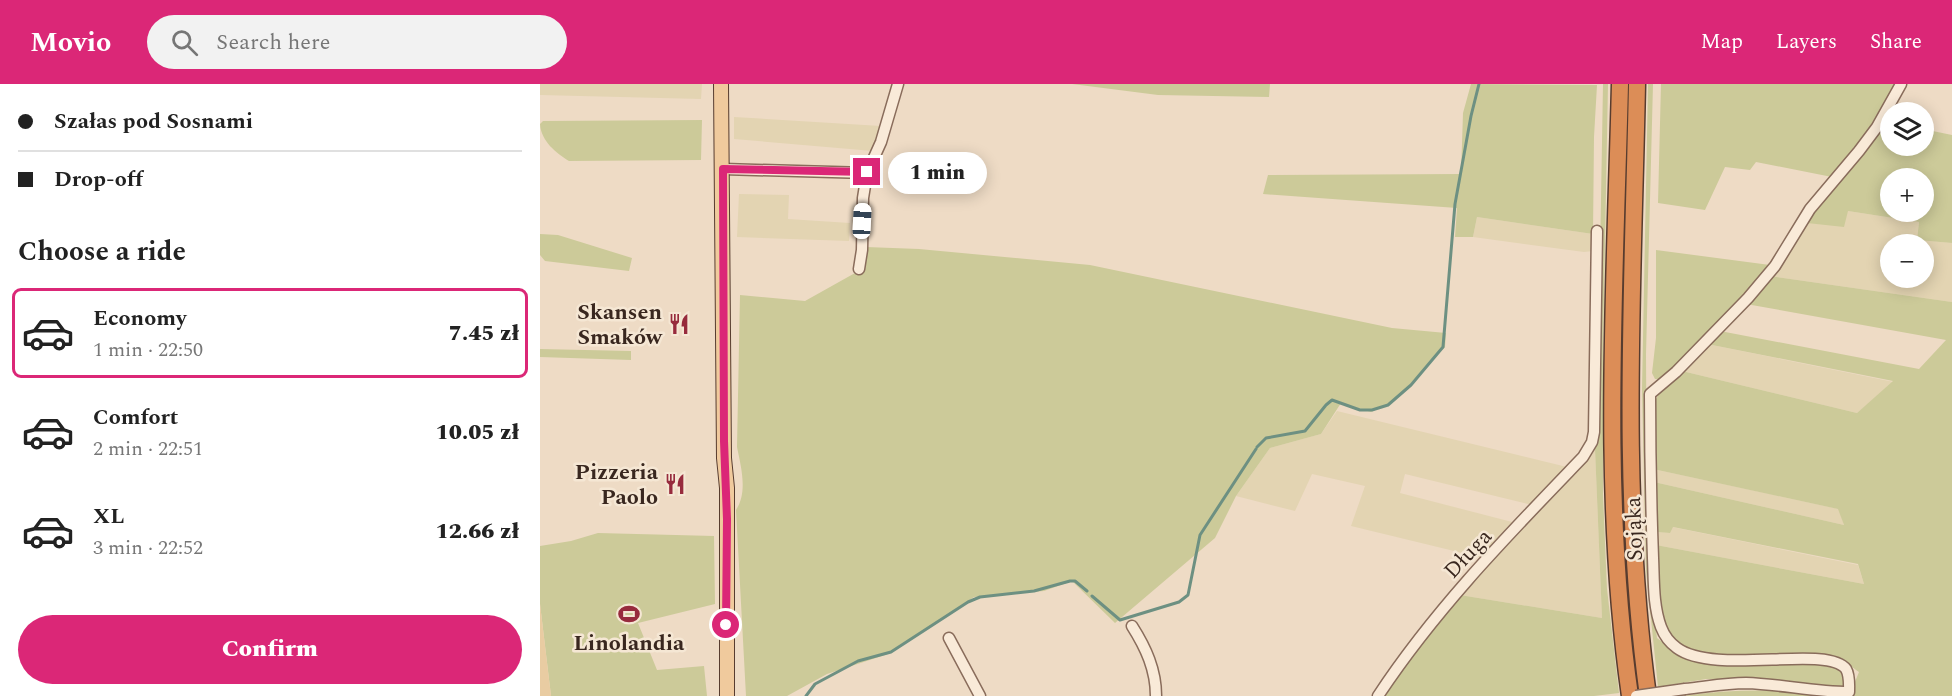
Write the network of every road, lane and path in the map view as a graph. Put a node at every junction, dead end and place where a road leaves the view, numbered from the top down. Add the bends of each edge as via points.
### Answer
1 (721, 84) edge
2 (898, 84) edge
3 (1620, 84) edge
4 (1637, 84) edge
5 (1901, 84) edge
6 (723, 169) junction
7 (867, 172) junction
8 (1597, 231) dead end
9 (859, 269) dead end
10 (1132, 626) dead end
11 (949, 638) dead end
12 (727, 696) edge
13 (980, 696) edge
14 (1156, 696) edge
15 (1377, 696) edge
16 (1630, 696) edge
17 (1636, 696) edge
18 (1648, 696) edge

1 - 6 main road
2 - 7 street via 881,142
3 - 16 highway via 1613,478 1619,600
4 - 18 highway via 1632,479 1636,588
5 - 17 street, Sojąka, bridge via 1877,127 1810,208 1775,266 1749,298 1650,394 1655,591 1666,637 1683,652 1722,661 1837,662 1846,669 1849,692 1746,683
6 - 7 street
6 - 12 main road
7 - 9 street
8 - 15 street, Długa via 1593,442 1446,604
10 - 14 street via 1156,677
11 - 13 street

